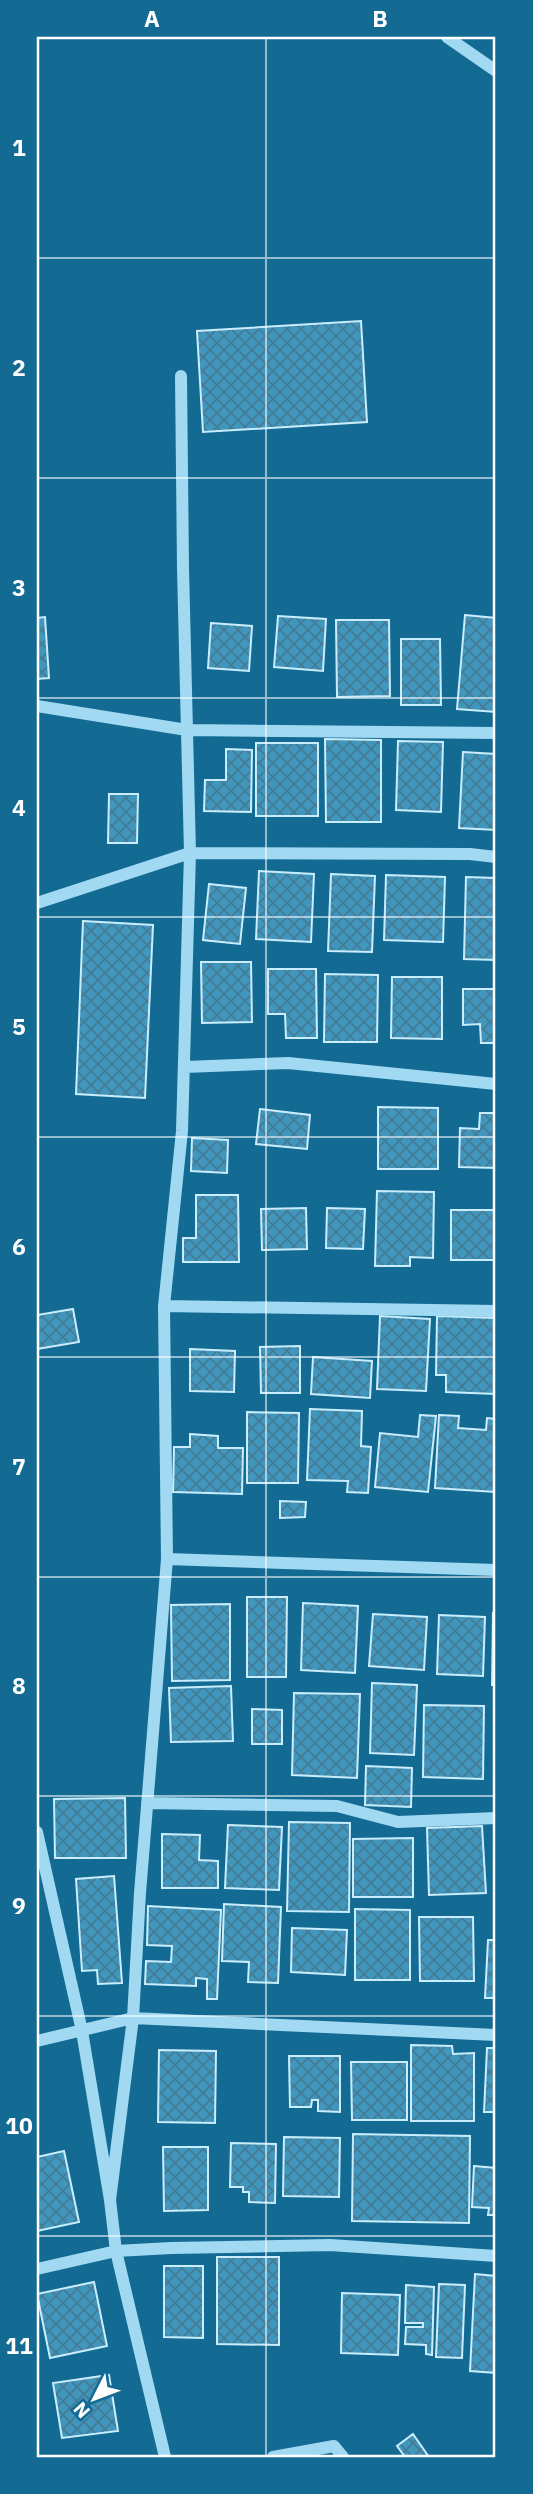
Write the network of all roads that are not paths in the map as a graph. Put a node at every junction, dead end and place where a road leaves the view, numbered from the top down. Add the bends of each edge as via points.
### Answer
1 (447, 37) edge
2 (496, 71) edge
3 (181, 376) dead end
4 (37, 706) edge
5 (187, 730) junction
6 (496, 733) edge
7 (190, 853) junction
8 (496, 857) edge
9 (37, 903) edge
10 (184, 1067) junction
11 (496, 1084) edge
12 (164, 1306) junction
13 (496, 1311) edge
14 (167, 1559) junction
15 (496, 1570) edge
16 (147, 1803) junction
17 (496, 1818) edge
18 (37, 1832) edge
19 (133, 2018) junction
20 (82, 2031) junction
21 (496, 2035) edge
22 (37, 2041) edge
23 (110, 2200) junction
24 (116, 2251) junction
25 (496, 2256) edge
26 (37, 2269) edge
27 (165, 2457) edge
28 (273, 2457) edge
29 (343, 2457) edge

1 - 2 street
3 - 5 street
4 - 5 street
5 - 6 street
5 - 7 street
7 - 8 street
7 - 9 street
7 - 10 street
10 - 11 street via 288,1063
10 - 12 street
12 - 13 street
12 - 14 street
14 - 15 street
14 - 16 street
16 - 17 street via 337,1806 398,1822
16 - 19 street
18 - 20 street
19 - 20 street
19 - 21 street
19 - 23 street
20 - 22 street
20 - 23 street
23 - 24 street
24 - 25 street via 330,2245
24 - 26 street
24 - 27 street
28 - 29 street via 334,2446

